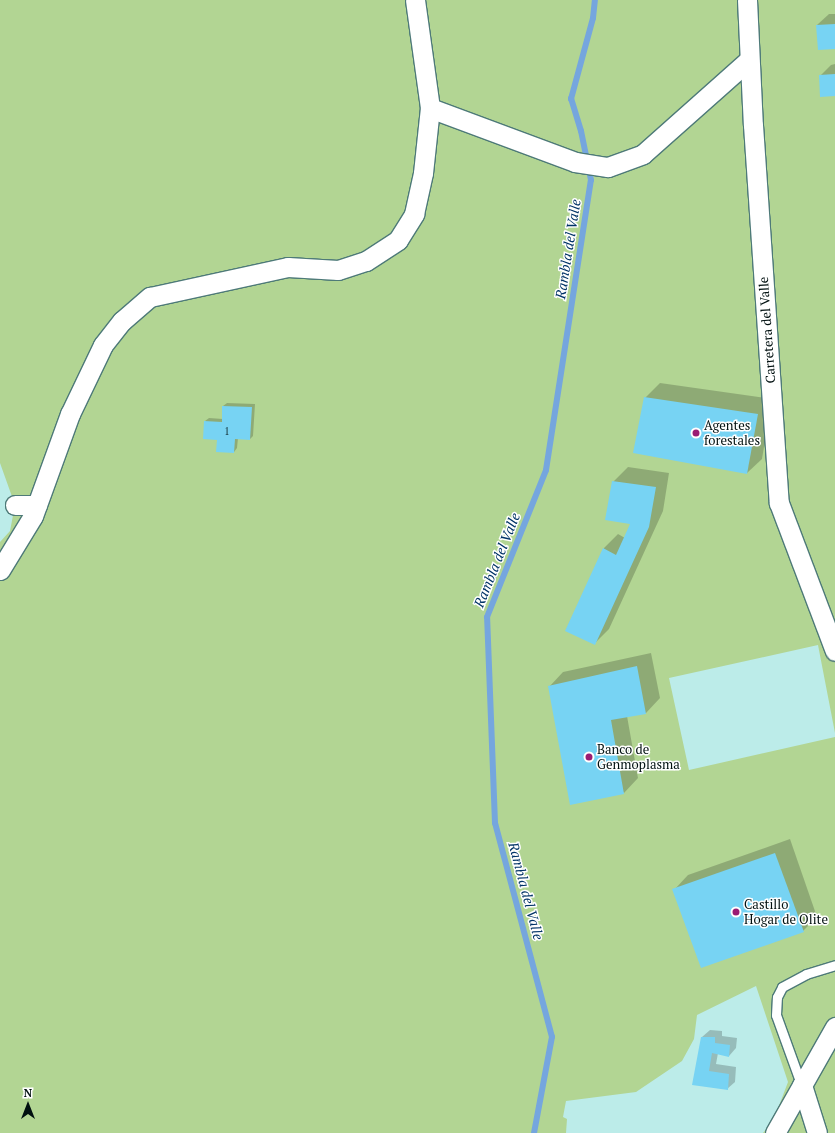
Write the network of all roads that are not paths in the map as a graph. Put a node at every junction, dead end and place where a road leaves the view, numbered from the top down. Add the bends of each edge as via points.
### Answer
1 (415, 0) edge
2 (747, 0) edge
3 (749, 60) junction
4 (430, 108) junction
5 (15, 505) dead end
6 (37, 505) junction
7 (0, 570) edge
8 (835, 651) edge
9 (835, 965) edge
10 (835, 1027) edge
11 (802, 1085) junction
12 (775, 1133) edge
13 (817, 1133) edge

1 - 4 street
2 - 3 street, Carretera del Valle
3 - 4 street via 643,154 608,167 575,162
3 - 8 street, Carretera del Valle via 779,503
4 - 6 street via 423,173 414,214 398,240 366,261 338,270 288,268 150,297 122,321 103,345 70,414
5 - 6 street
6 - 7 street
9 - 11 lane via 806,974 782,986 777,997 776,1014
10 - 11 street
11 - 12 street
11 - 13 street

